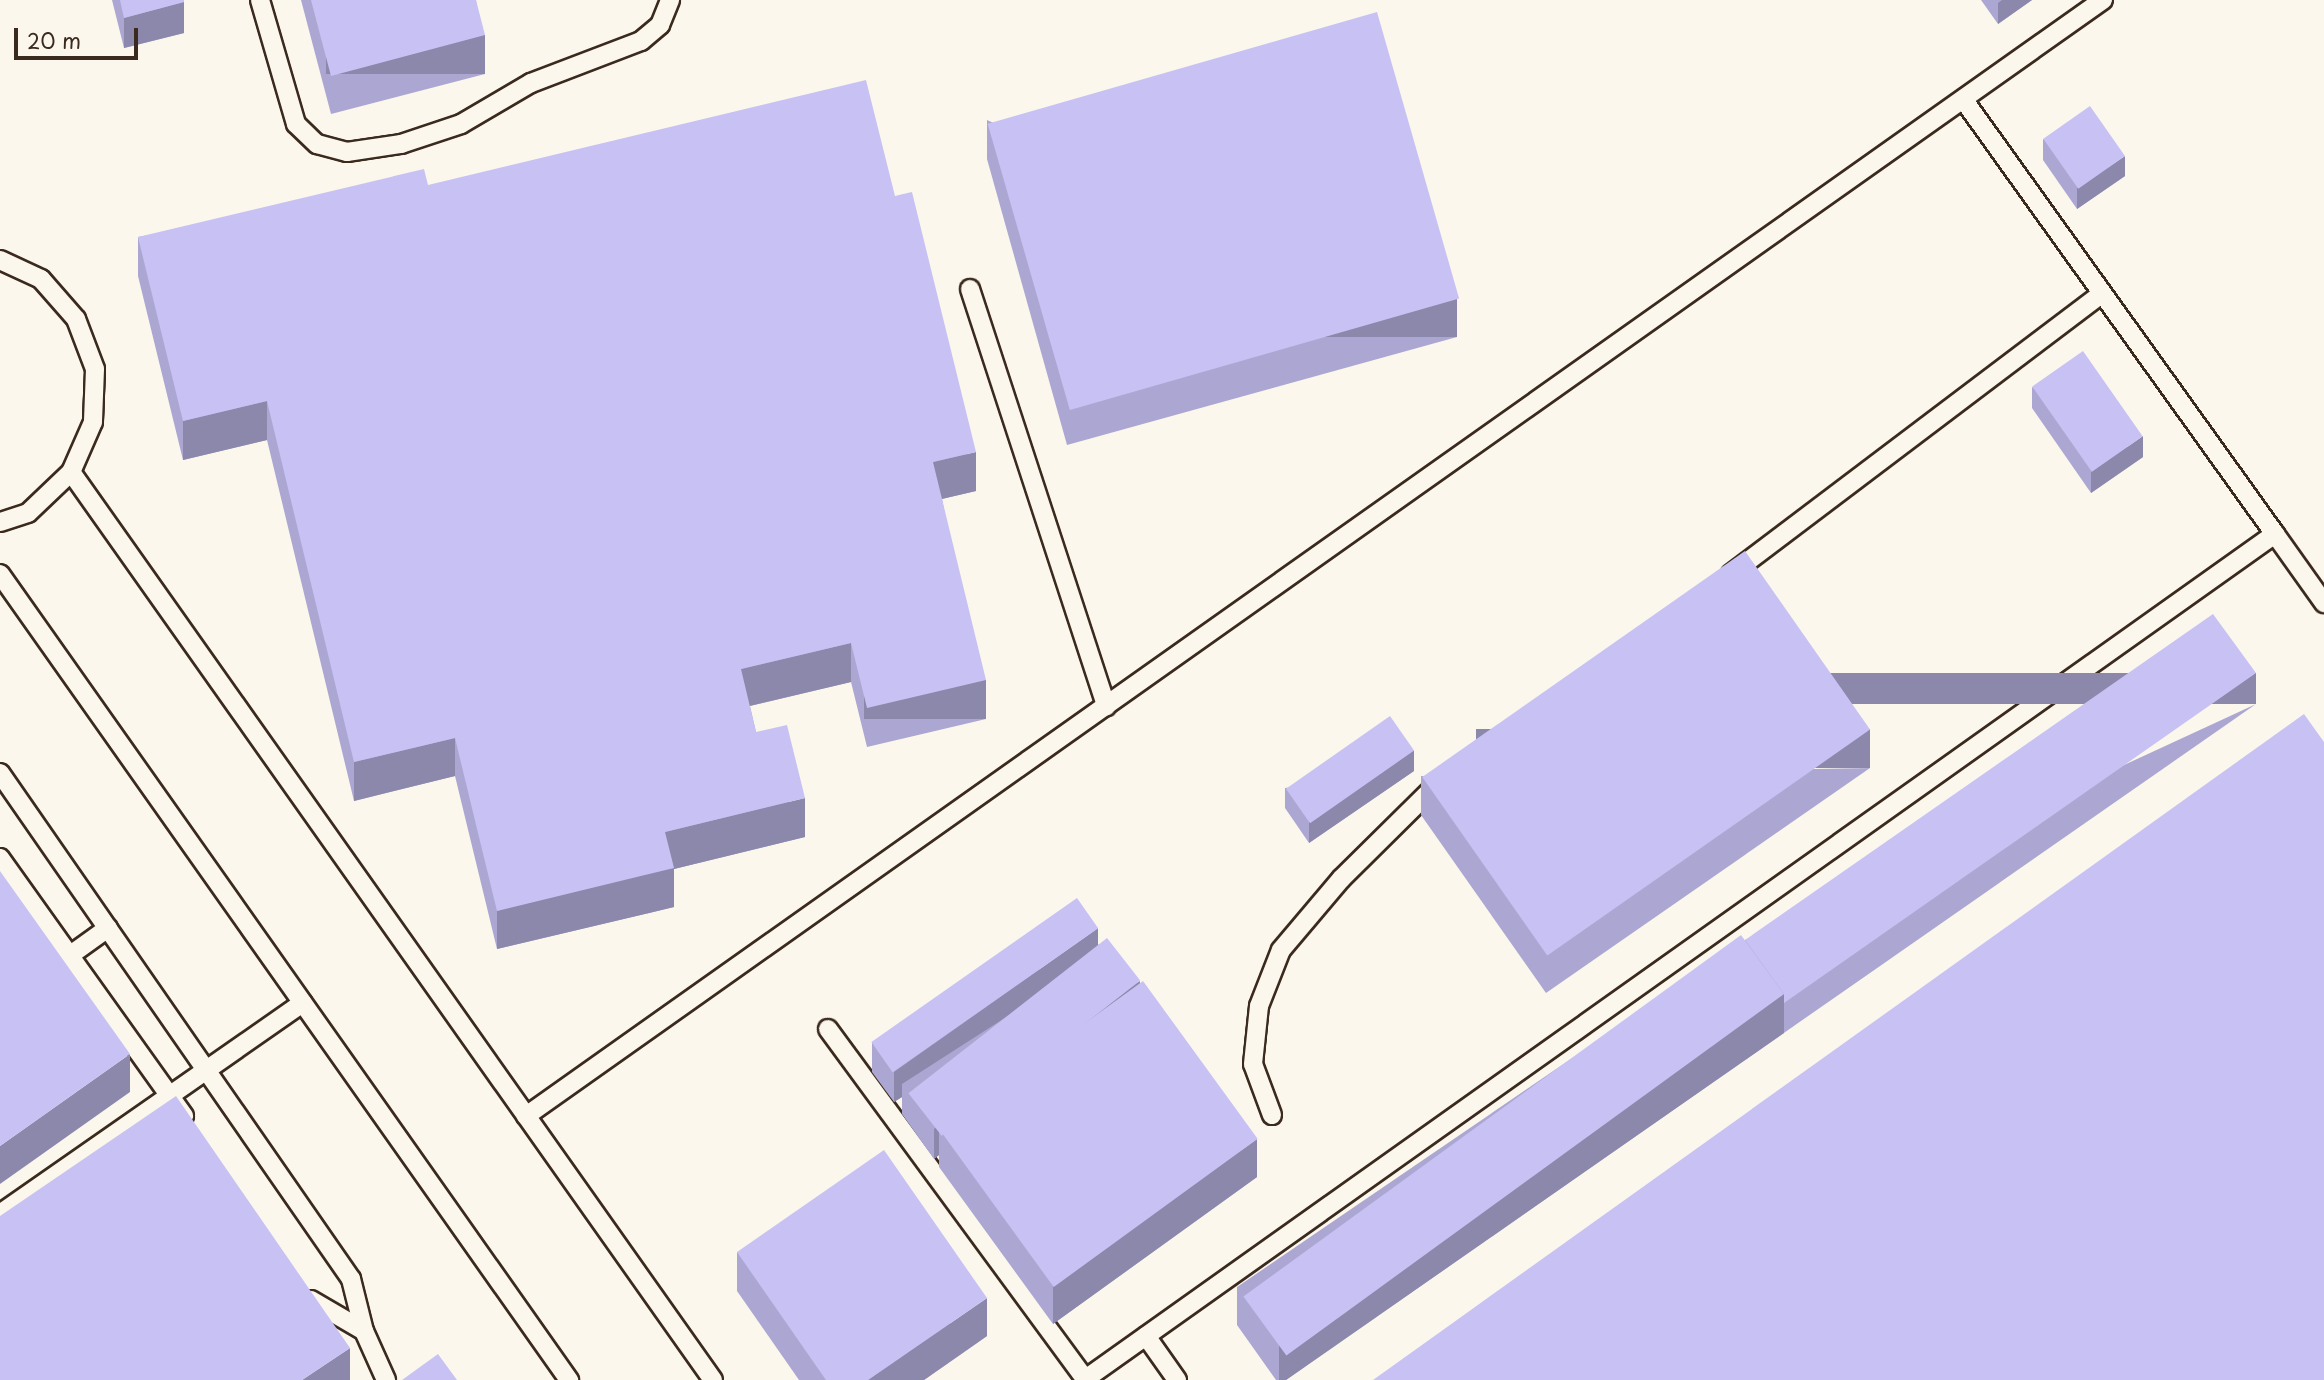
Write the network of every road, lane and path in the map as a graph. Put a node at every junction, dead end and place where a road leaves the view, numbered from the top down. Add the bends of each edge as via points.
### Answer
1 (260, 0) edge
2 (670, 0) edge
3 (2104, 0) edge
4 (2083, 6) edge
5 (1963, 99) junction
6 (0, 260) edge
7 (970, 289) dead end
8 (2102, 293) junction
9 (71, 471) junction
10 (0, 522) edge
11 (2276, 534) junction
12 (0, 574) edge
13 (1712, 588) edge
14 (2324, 603) edge
15 (1106, 706) junction
16 (0, 773) edge
17 (1451, 774) edge
18 (6, 793) edge
19 (0, 858) edge
20 (108, 928) junction
21 (69, 956) junction
22 (303, 1003) junction
23 (828, 1030) dead end
24 (208, 1070) junction
25 (170, 1096) junction
26 (1272, 1115) dead end
27 (526, 1116) junction
28 (193, 1130) edge
29 (0, 1214) edge
30 (302, 1287) edge
31 (364, 1331) junction
32 (1146, 1336) junction
33 (386, 1380) edge
34 (569, 1380) edge
35 (713, 1380) edge
36 (1084, 1380) edge
37 (1177, 1380) edge

1 - 2 lane via 296,124 317,144 347,152 401,144 461,124 531,83 641,41 660,25
3 - 4 lane
4 - 5 lane
5 - 8 lane
5 - 15 lane
6 - 9 lane via 41,279 76,319 95,369 93,422
7 - 15 lane
8 - 11 lane
8 - 13 lane
9 - 10 lane via 28,513
9 - 27 lane
11 - 14 lane
11 - 32 lane
12 - 22 lane
15 - 27 lane
16 - 18 lane
17 - 26 lane via 1341,879 1281,950 1259,1006 1253,1064
18 - 20 lane
19 - 21 lane
20 - 21 lane
20 - 24 lane
21 - 25 lane
22 - 24 lane
22 - 34 lane
23 - 36 lane
24 - 25 lane
24 - 31 lane via 351,1279
25 - 28 lane
25 - 29 lane
27 - 35 lane
30 - 31 lane via 317,1310
31 - 33 lane
32 - 36 lane
32 - 37 lane

